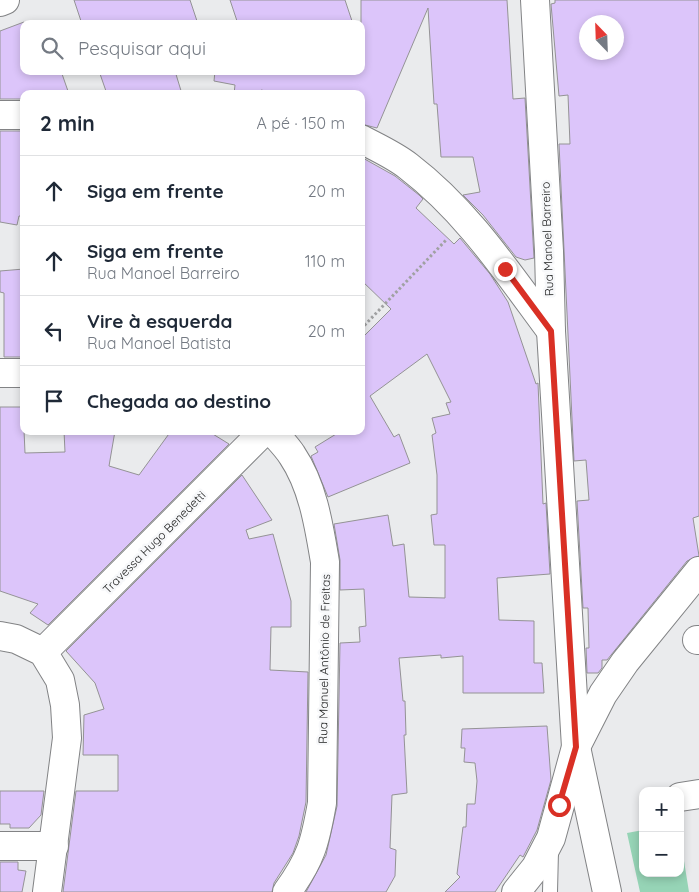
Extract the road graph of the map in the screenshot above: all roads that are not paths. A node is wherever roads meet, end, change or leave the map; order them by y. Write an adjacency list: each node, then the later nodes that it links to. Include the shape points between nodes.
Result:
1 (5, 0): 3 (street)
2 (535, 0): 7 (street, Rua Manoel Barreiro)
3 (0, 2)
4 (0, 115): 5 (street)
5 (20, 115)
6 (365, 141): 7 (street, via 406,165 466,218)
7 (551, 331): 15 (street, Rua Manoel Barreiro)
8 (0, 373): 9 (street)
9 (20, 373)
10 (260, 435): 14 (street, Travessa Hugo Benedetti)
11 (275, 435): 22 (street, Rua Manuel Antônio de Freitas, via 293,456 311,496 325,562 322,803 315,842 301,873)
12 (699, 571): 15 (street, via 625,662 603,694)
13 (0, 636): 14 (street, via 16,639)
14 (43, 652): 20 (street, via 60,680 67,738)
15 (576, 747): 18 (street); 25 (street)
16 (699, 794): 17 (street)
17 (684, 797)
18 (551, 838): 23 (street, via 536,867); 24 (lane)
19 (0, 846): 20 (street)
20 (54, 846): 21 (street)
21 (47, 892)
22 (287, 892)
23 (516, 892)
24 (550, 892)
25 (607, 892)

